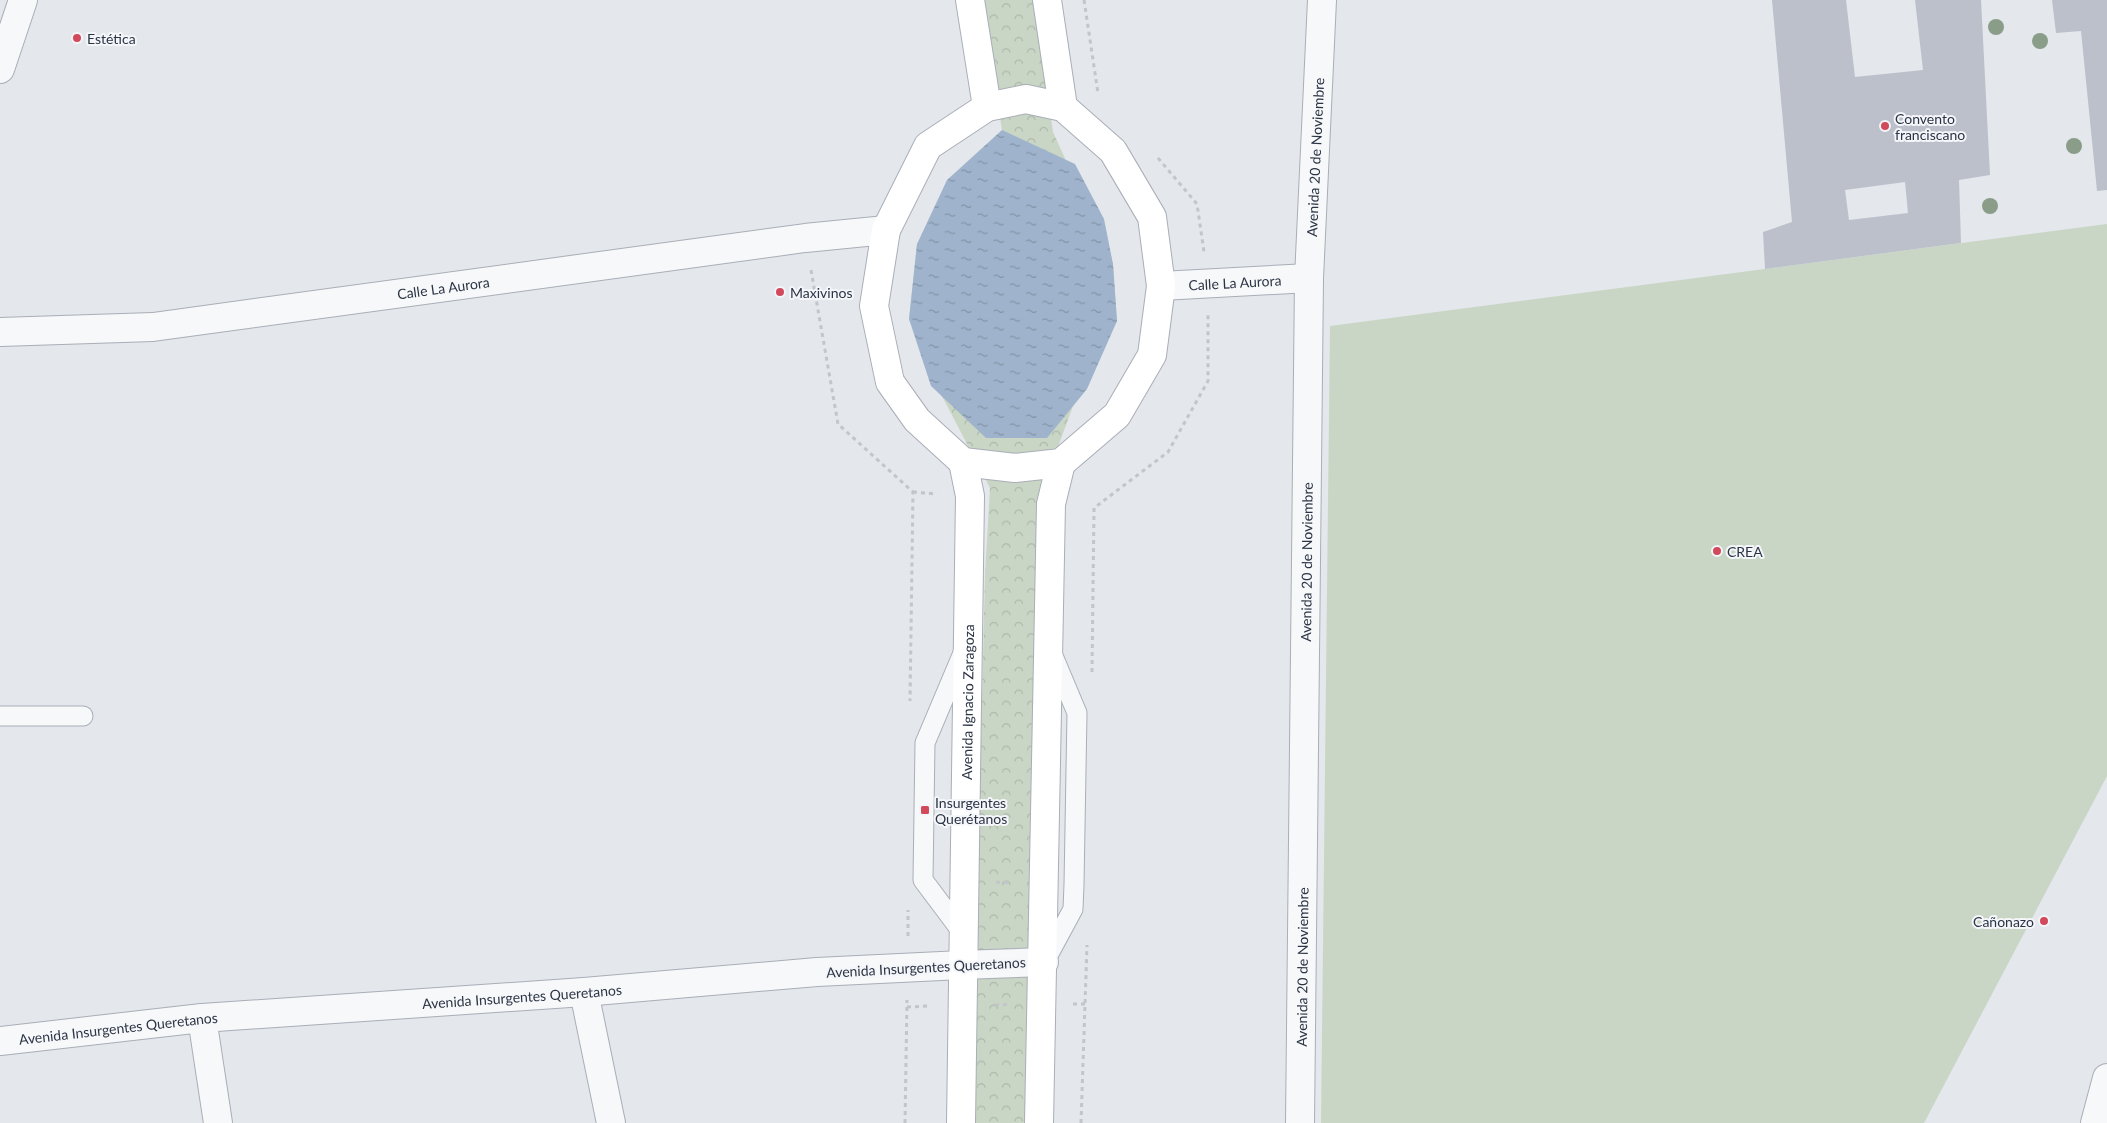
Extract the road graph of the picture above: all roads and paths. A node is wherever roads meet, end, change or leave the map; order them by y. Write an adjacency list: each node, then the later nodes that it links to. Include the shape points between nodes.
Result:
1 (23, 0): 6 (street)
2 (970, 0): 8 (main road)
3 (1047, 0): 9 (main road)
4 (1084, 0): 7 (path)
5 (1322, 0): 13 (street, Avenida 20 de Noviembre)
6 (0, 69)
7 (1098, 97)
8 (987, 107): 9 (main road, via 1026,98); 11 (main road, via 928,146)
9 (1063, 107): 15 (main road, via 1113,151 1152,217)
10 (1153, 152): 14 (path, via 1197,204)
11 (886, 230): 12 (street, Calle La Aurora); 17 (main road, via 874,306 890,382 917,420)
12 (805, 238): 16 (street, Calle La Aurora, via 153,327); 22 (path, via 838,424 913,492)
13 (1309, 278): 14 (street, Calle La Aurora); 40 (street, Avenida 20 de Noviembre)
14 (1209, 284): 15 (street, Calle La Aurora); 21 (path, via 1208,381 1168,452 1094,508)
15 (1161, 286): 18 (main road, via 1152,355 1117,415)
16 (0, 332)
17 (963, 462): 18 (main road, via 1015,468); 19 (main road, Avenida Ignacio Zaragoza, via 970,496)
18 (1061, 463): 20 (main road, via 1051,504)
19 (968, 643): 25 (main road, Avenida Ignacio Zaragoza); 27 (lane, via 925,743 923,880)
20 (1049, 644): 26 (main road); 29 (lane, via 1077,713 1077,722 1073,909)
21 (1092, 677)
22 (910, 710)
23 (0, 716): 24 (lane)
24 (83, 716)
25 (963, 882): 26 (path); 27 (main road, Avenida Ignacio Zaragoza)
26 (1044, 884): 29 (main road)
27 (962, 932): 30 (main road, Avenida Ignacio Zaragoza)
28 (1088, 935): 39 (path)
29 (1044, 962): 30 (street, Avenida Insurgentes Queretanos); 38 (main road)
30 (962, 965): 31 (street, Avenida Insurgentes Queretanos, via 817,972); 37 (main road, Avenida Ignacio Zaragoza)
31 (584, 992): 32 (street, Avenida Insurgentes Queretanos); 36 (street)
32 (202, 1018): 33 (street, Avenida Insurgentes Queretanos); 35 (street)
33 (0, 1041)
34 (2107, 1078): 41 (street)
35 (218, 1123)
36 (611, 1123)
37 (960, 1123)
38 (1039, 1123)
39 (1081, 1123)
40 (1300, 1123)
41 (2095, 1123)

